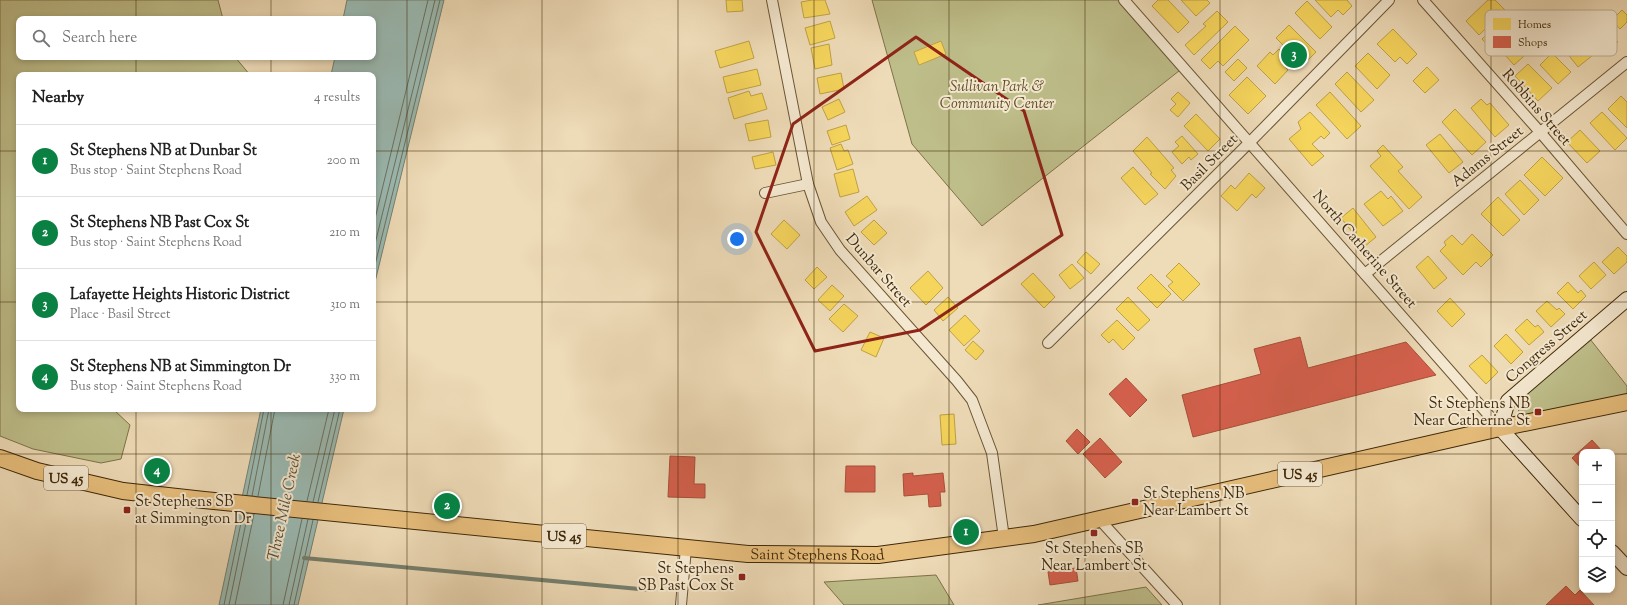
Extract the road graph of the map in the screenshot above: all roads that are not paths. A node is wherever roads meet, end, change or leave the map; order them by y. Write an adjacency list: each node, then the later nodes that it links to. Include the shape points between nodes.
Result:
1 (772, 0): 8 (street, Dunbar Street)
2 (1389, 0): 7 (street, Basil Street)
3 (1423, 0): 6 (street, Robbins Street)
4 (1130, 2): 7 (street, North Catherine Street)
5 (1627, 62): 6 (street, Adams Street)
6 (1540, 132): 10 (street, Robbins Street); 11 (street, Adams Street)
7 (1250, 142): 11 (street, North Catherine Street); 13 (street, Basil Street)
8 (808, 184): 9 (street); 19 (street, Dunbar Street, via 821,222 833,241 972,400 992,452)
9 (765, 192)
10 (1627, 234)
11 (1365, 274): 15 (street, North Catherine Street)
12 (1627, 299): 15 (street, Congress Street, via 1508,401)
13 (1048, 343)
14 (1627, 402): 15 (main road, Saint Stephens Road / US 45)
15 (1500, 428): 17 (street, North Catherine Street); 18 (main road, Saint Stephens Road / US 45)
16 (0, 458): 20 (main road, Saint Stephens Road / US 45, via 37,471 123,491)
17 (1579, 516)
18 (1100, 520): 19 (main road, Saint Stephens Road / US 45); 24 (street)
19 (1004, 538): 20 (main road, Saint Stephens Road / US 45, via 878,555 748,554)
20 (686, 548): 23 (street)
21 (1615, 555): 22 (street)
22 (1627, 568)
23 (681, 605)
24 (1177, 605)

